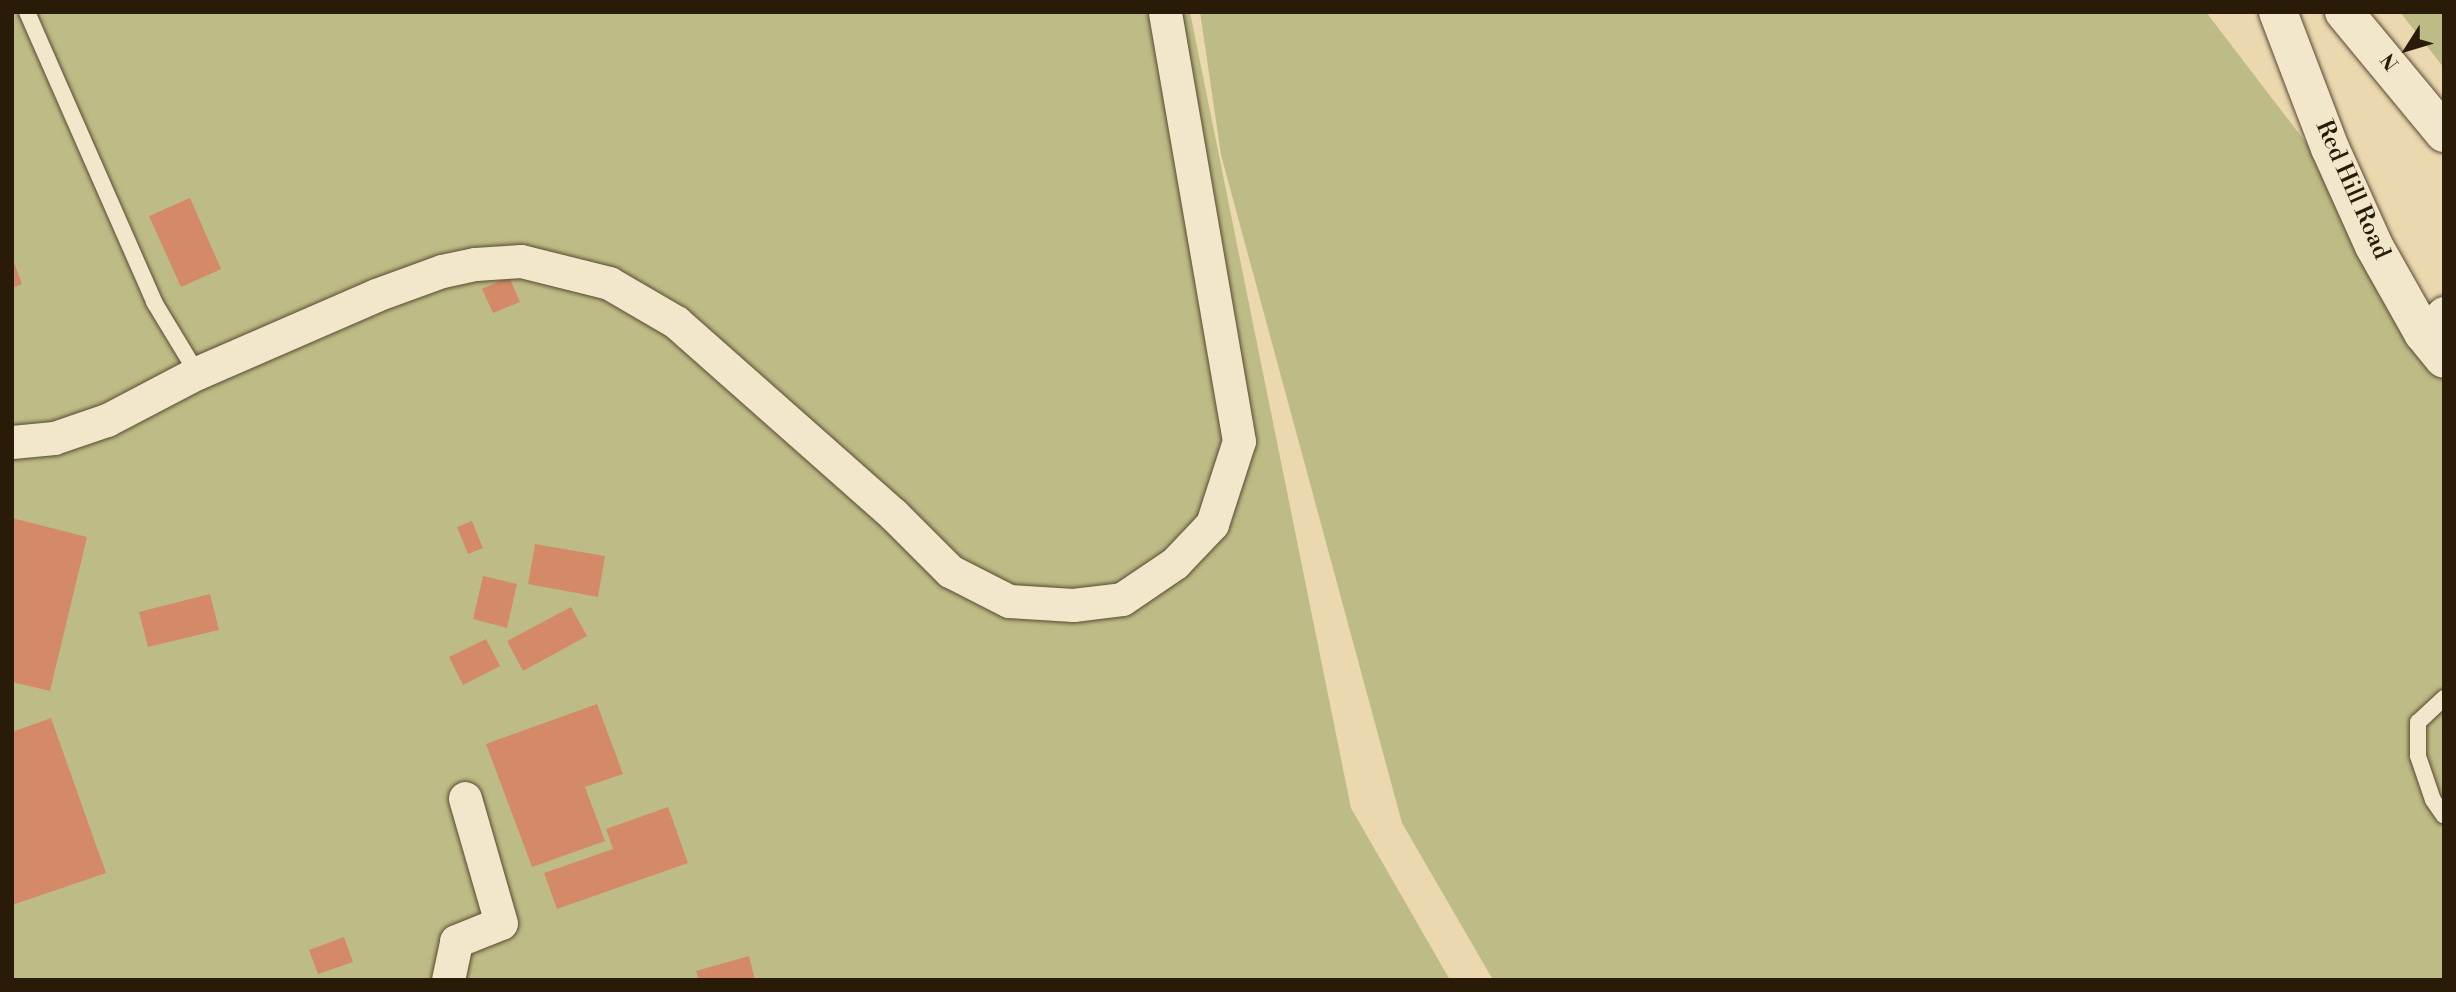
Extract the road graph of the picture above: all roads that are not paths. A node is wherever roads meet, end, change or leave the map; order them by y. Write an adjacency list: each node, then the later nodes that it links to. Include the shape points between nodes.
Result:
1 (27, 12): 7 (lane, via 154,302)
2 (1165, 12): 7 (street, via 1239,440 1212,524 1175,563 1122,599 1073,605 1009,601 950,571 894,514 676,323 609,283 574,273 521,261 442,271)
3 (2278, 12): 6 (main road, Red Hill Road, via 2369,234)
4 (2344, 12): 5 (main road)
5 (2444, 133)
6 (2437, 335)
7 (197, 373): 8 (street, via 107,420 54,438)
8 (12, 442)
9 (2444, 698): 11 (lane, via 2418,722 2418,756 2433,800)
10 (465, 797): 12 (street, via 501,923 456,941)
11 (2444, 816)
12 (448, 980)

